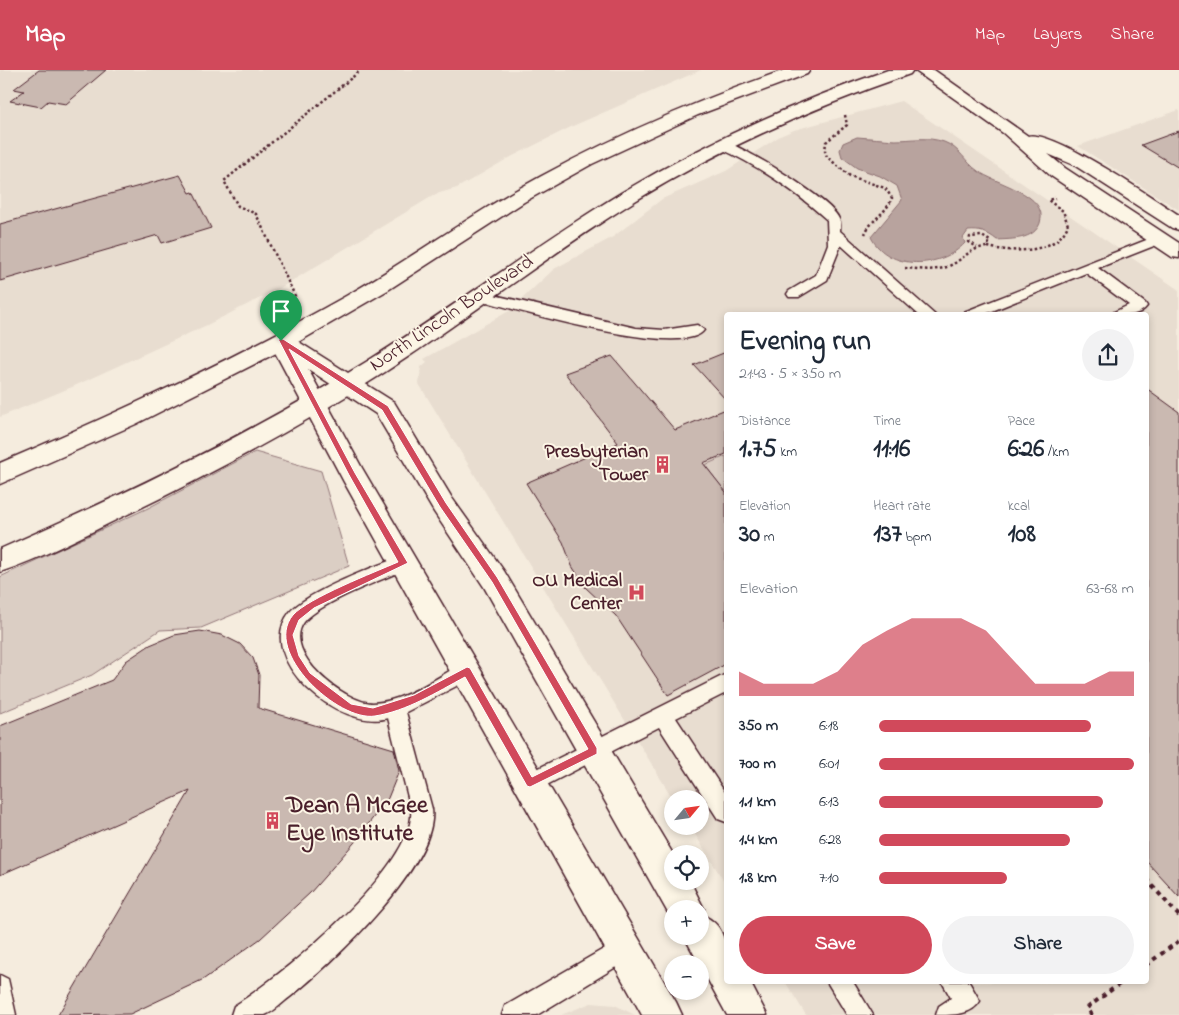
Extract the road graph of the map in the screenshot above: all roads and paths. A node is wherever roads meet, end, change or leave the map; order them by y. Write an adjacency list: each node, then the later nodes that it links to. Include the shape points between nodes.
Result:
1 (801, 70): 25 (main road, via 707,104 599,153 517,198 368,293)
2 (904, 70): 7 (main road, North Lincoln Boulevard, via 828,98)
3 (922, 70): 6 (main road)
4 (360, 71): 20 (path, via 224,181 238,206 256,214 295,296)
5 (845, 115): 12 (path, via 847,125 824,144 827,157 850,176 885,188 892,198 887,210 866,229)
6 (1009, 129): 9 (main road, via 1081,161); 11 (main road, via 1058,172)
7 (723, 145): 10 (lane, via 747,156 802,191 833,219); 19 (main road, North Lincoln Boulevard, via 593,218)
8 (1055, 198): 13 (path, via 1048,200 1061,209 1067,221 1065,231 1054,242 1015,252)
9 (1179, 224)
10 (834, 232): 18 (lane, via 835,244 822,277); 21 (lane)
11 (1159, 239): 15 (main road); 17 (lane)
12 (867, 240)
13 (987, 246): 14 (path); 14 (path, via 990,241 985,237 970,236 969,242)
14 (977, 247): 16 (path, via 949,266 936,270)
15 (1179, 252)
16 (899, 266)
17 (1088, 268): 22 (lane); 23 (lane, via 1140,306)
18 (794, 294)
19 (481, 296): 24 (lane, via 579,321 660,335); 26 (main road, North Lincoln Boulevard)
20 (288, 310)
21 (925, 312)
22 (976, 312)
23 (1126, 312)
24 (697, 330)
25 (281, 341): 26 (main road); 27 (main road); 28 (main road, via 161,402)
26 (349, 384): 27 (main road, North Lincoln Boulevard); 35 (main road, via 385,408 443,505 494,579)
27 (315, 404): 29 (main road, North Lincoln Boulevard, via 99,517); 30 (main road)
28 (0, 474)
29 (0, 561)
30 (403, 563): 31 (main road); 33 (lane, via 311,606 296,618 289,635 295,658 307,675 349,707 373,712)
31 (467, 671): 33 (lane); 36 (main road)
32 (724, 684): 34 (lane)
33 (394, 707): 52 (lane, via 406,738 421,808 418,836 400,866 351,926 295,978)
34 (663, 716): 35 (lane); 37 (lane)
35 (594, 751): 36 (lane); 39 (main road)
36 (530, 783): 43 (main road)
37 (724, 809)
38 (1149, 882): 40 (path)
39 (681, 900)
40 (1179, 916)
41 (1179, 941): 44 (path)
42 (707, 945): 45 (main road)
43 (626, 948): 53 (lane); 54 (main road)
44 (1149, 963)
45 (724, 974)
46 (730, 984): 55 (main road)
47 (840, 984): 56 (lane)
48 (955, 984): 57 (lane, via 968,1001)
49 (1119, 984): 58 (path, via 1087,1008)
50 (0, 987): 51 (lane)
51 (4, 1015)
52 (243, 1015)
53 (514, 1015)
54 (663, 1015)
55 (748, 1015)
56 (860, 1015)
57 (948, 1015)
58 (1092, 1015)

